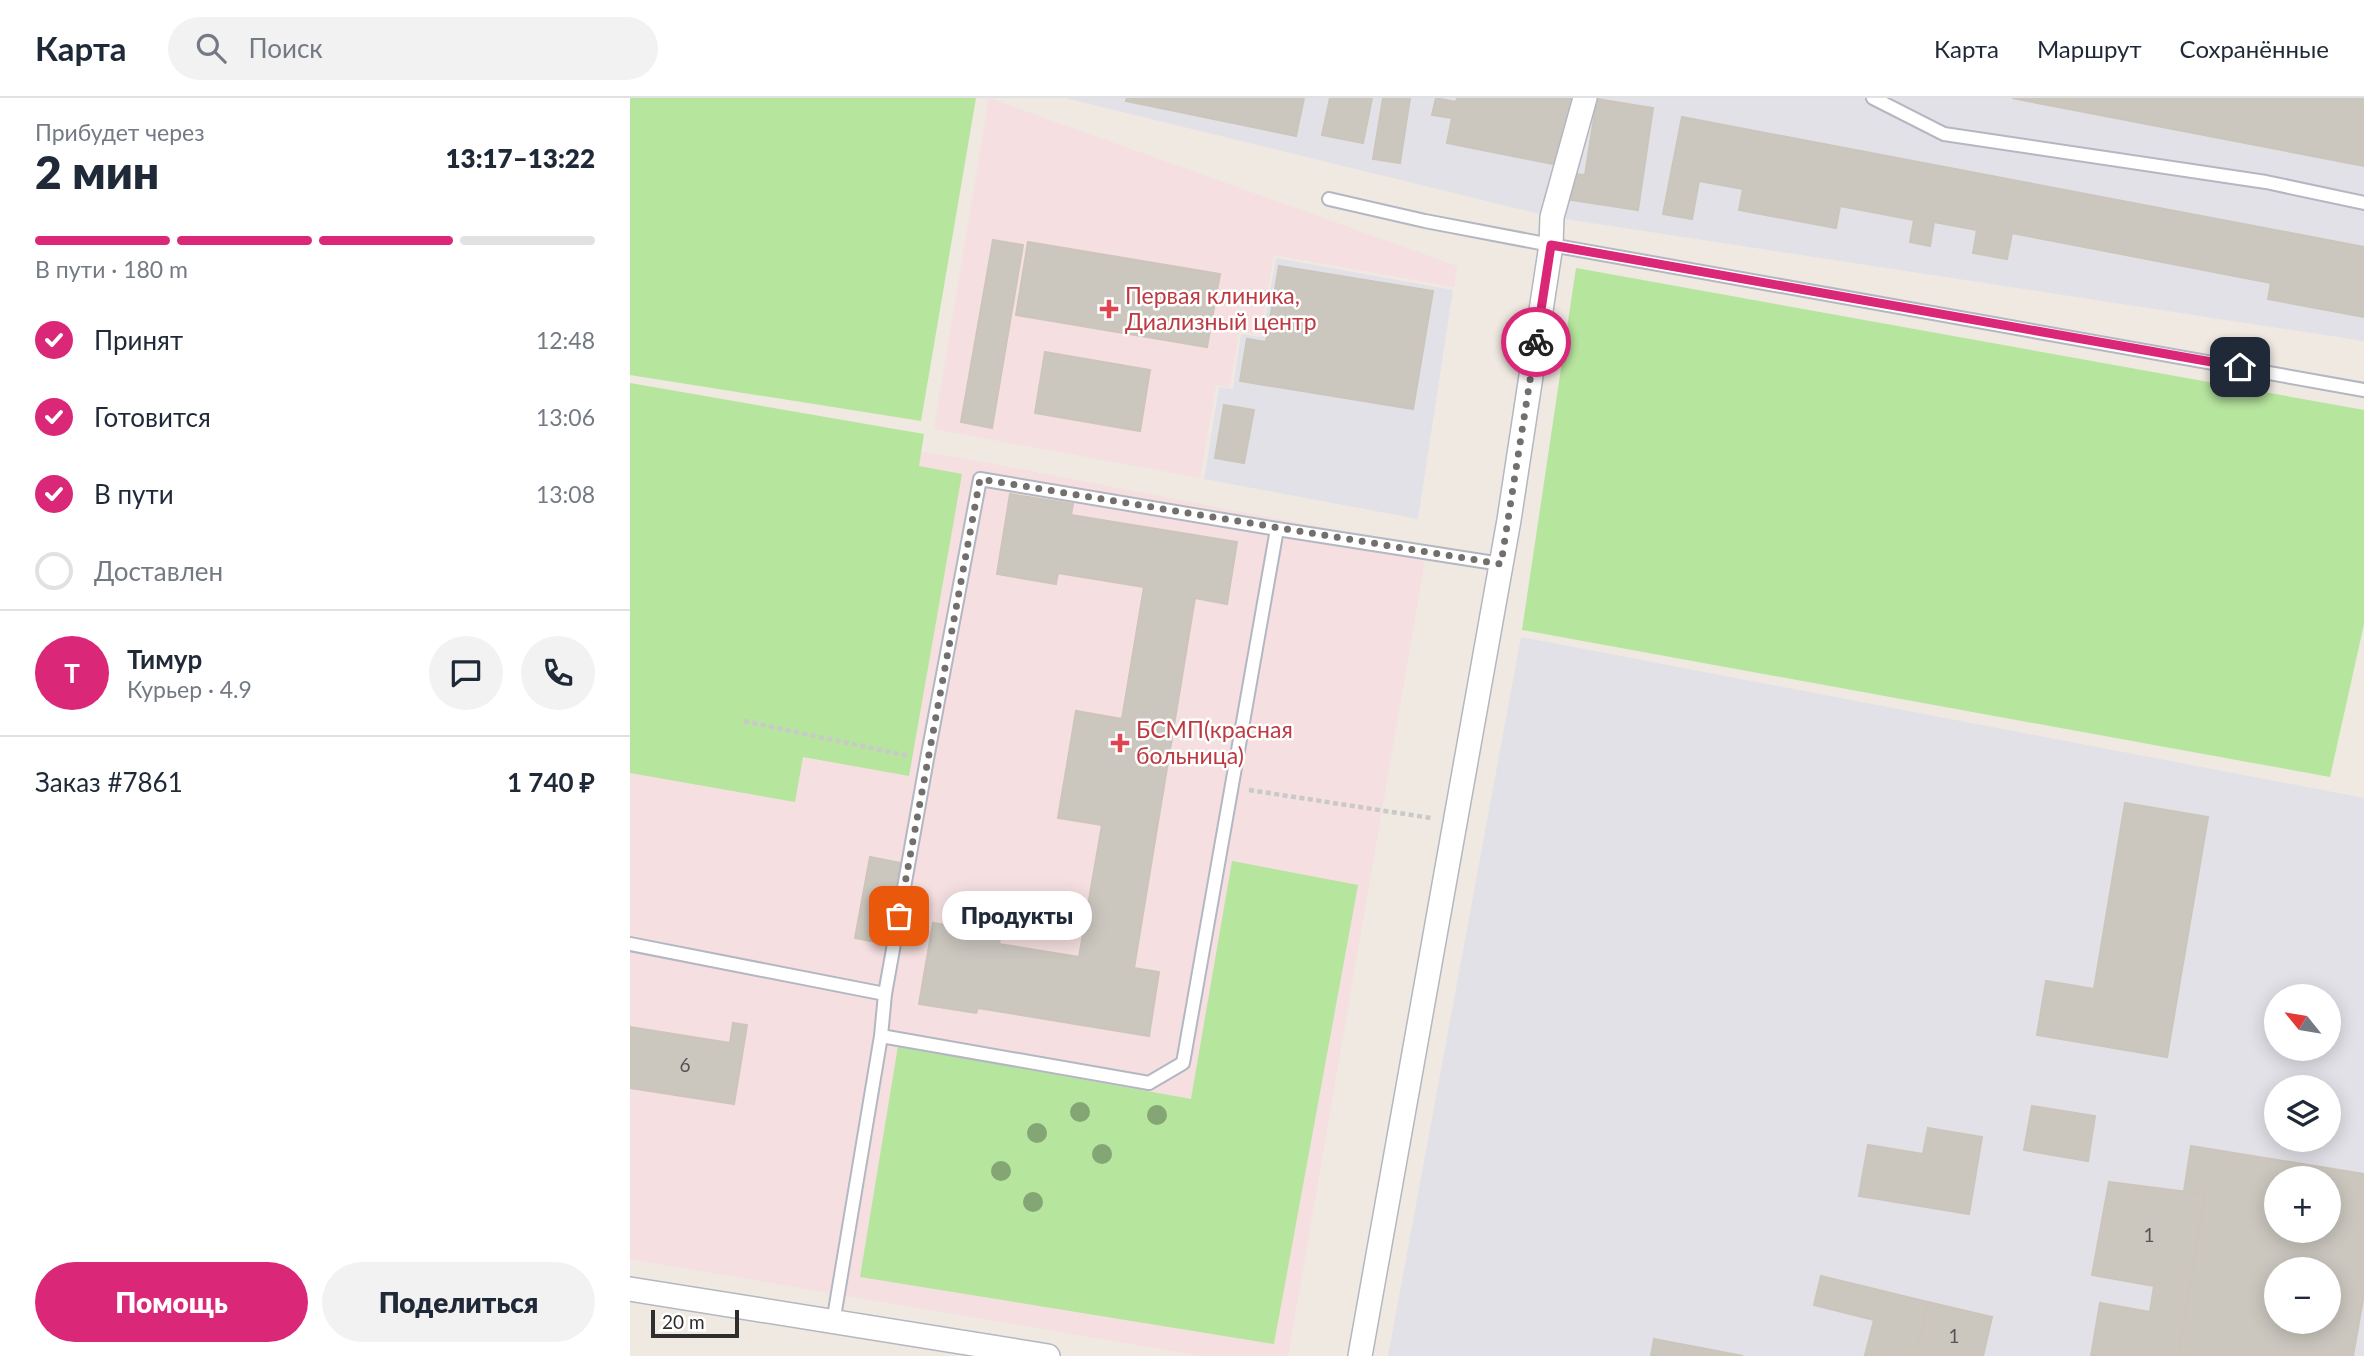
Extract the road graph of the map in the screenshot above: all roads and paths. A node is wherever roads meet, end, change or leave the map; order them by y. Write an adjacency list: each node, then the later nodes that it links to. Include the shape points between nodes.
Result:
1 (1585, 98): 5 (street, via 1552,217)
2 (1873, 98): 4 (lane, via 1944,134 2266,181)
3 (1329, 199): 5 (lane)
4 (2364, 203)
5 (1551, 245): 6 (lane); 8 (street)
6 (2364, 390)
7 (1277, 529): 8 (lane); 10 (lane, via 980,479); 11 (lane)
8 (1501, 564): 12 (street)
9 (744, 721): 10 (path)
10 (926, 759): 14 (lane)
11 (1233, 787): 12 (path); 15 (lane, via 1183,1063 1149,1083)
12 (1456, 821): 19 (street)
13 (630, 944): 14 (lane)
14 (885, 994): 15 (lane)
15 (881, 1036): 17 (lane)
16 (630, 1289): 17 (street)
17 (833, 1323): 18 (street)
18 (1048, 1356)
19 (1360, 1356)

